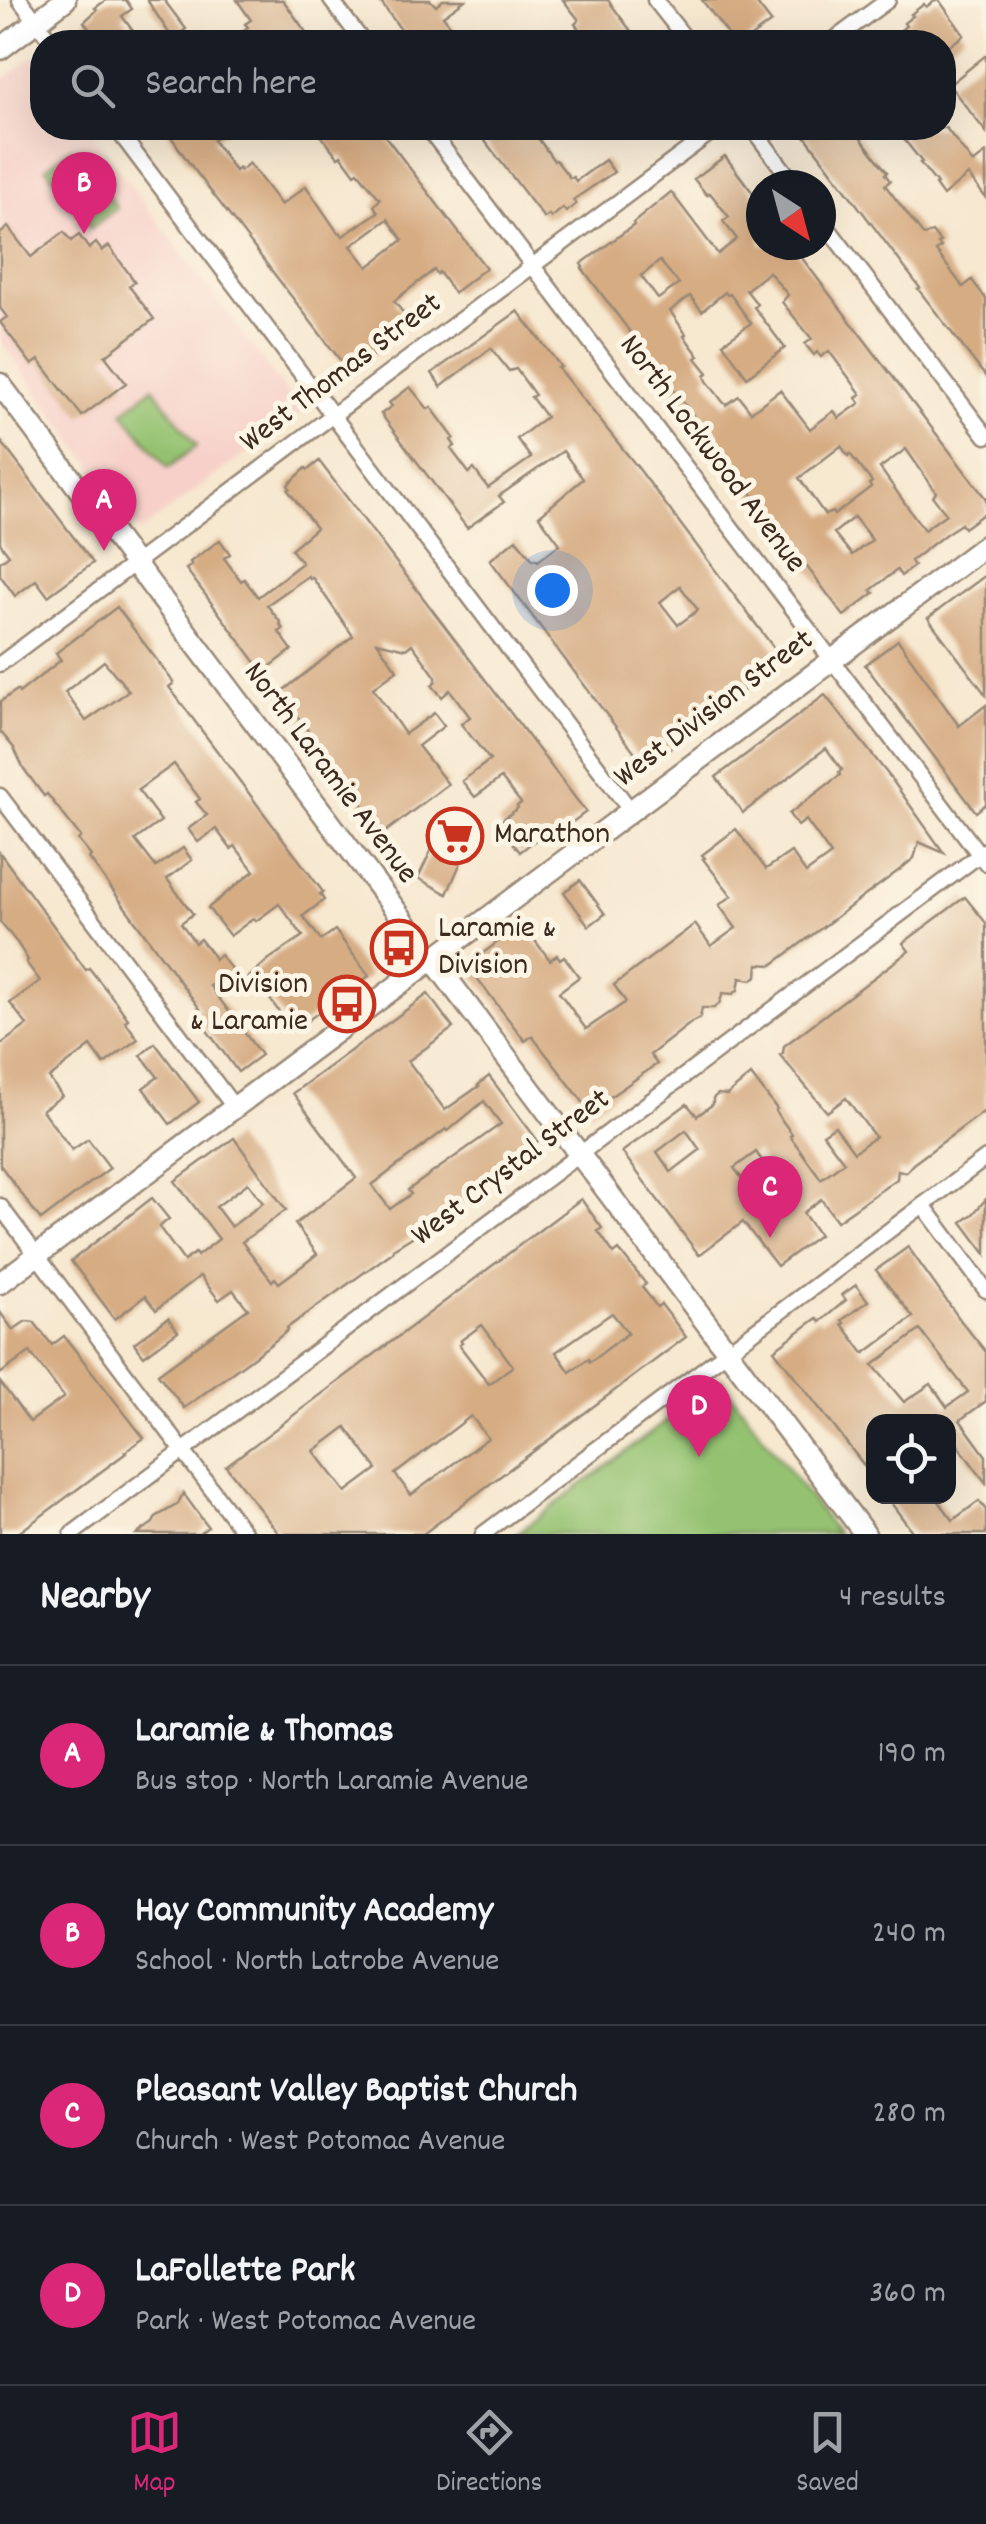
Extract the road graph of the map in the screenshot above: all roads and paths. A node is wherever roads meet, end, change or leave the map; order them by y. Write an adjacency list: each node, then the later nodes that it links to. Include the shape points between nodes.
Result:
1 (20, 0): 6 (street)
2 (65, 0): 6 (street)
3 (331, 0): 8 (street)
4 (655, 0): 9 (street)
5 (888, 0): 10 (street)
6 (36, 22): 7 (street); 11 (street)
7 (42, 30)
8 (354, 30)
9 (679, 30)
10 (847, 30)
11 (0, 49)
12 (125, 140): 20 (street)
13 (437, 140): 18 (street, North Lockwood Avenue)
14 (701, 140): 18 (street, West Thomas Street)
15 (761, 140): 16 (street)
16 (784, 170)
17 (836, 239): 21 (street)
18 (532, 266): 20 (street, West Thomas Street); 24 (street, North Lockwood Avenue)
19 (0, 384): 23 (street, North Laramie Avenue)
20 (332, 415): 23 (street, West Thomas Street); 27 (street)
21 (986, 436)
22 (986, 545): 24 (street, West Division Street)
23 (134, 564): 25 (street, West Thomas Street); 29 (street, North Laramie Avenue)
24 (832, 660): 27 (street, West Division Street); 28 (street, North Lockwood Avenue)
25 (0, 664)
26 (0, 796): 30 (street)
27 (630, 811): 29 (street, West Division Street)
28 (984, 856): 31 (street, West Crystal Street)
29 (430, 960): 30 (street, West Division Street); 31 (street, North Laramie Avenue)
30 (234, 1107): 35 (street, West Division Street)
31 (578, 1154): 38 (street, North Laramie Avenue); 39 (street, West Crystal Street)
32 (986, 1158): 33 (street)
33 (924, 1205): 37 (street); 38 (street)
34 (0, 1206): 35 (street)
35 (37, 1255): 36 (street, West Division Street); 39 (street)
36 (0, 1283)
37 (986, 1290)
38 (728, 1353): 42 (street); 43 (street, North Laramie Avenue)
39 (183, 1451): 40 (street, West Crystal Street); 41 (street)
40 (72, 1534)
41 (245, 1534)
42 (483, 1534)
43 (865, 1534)

